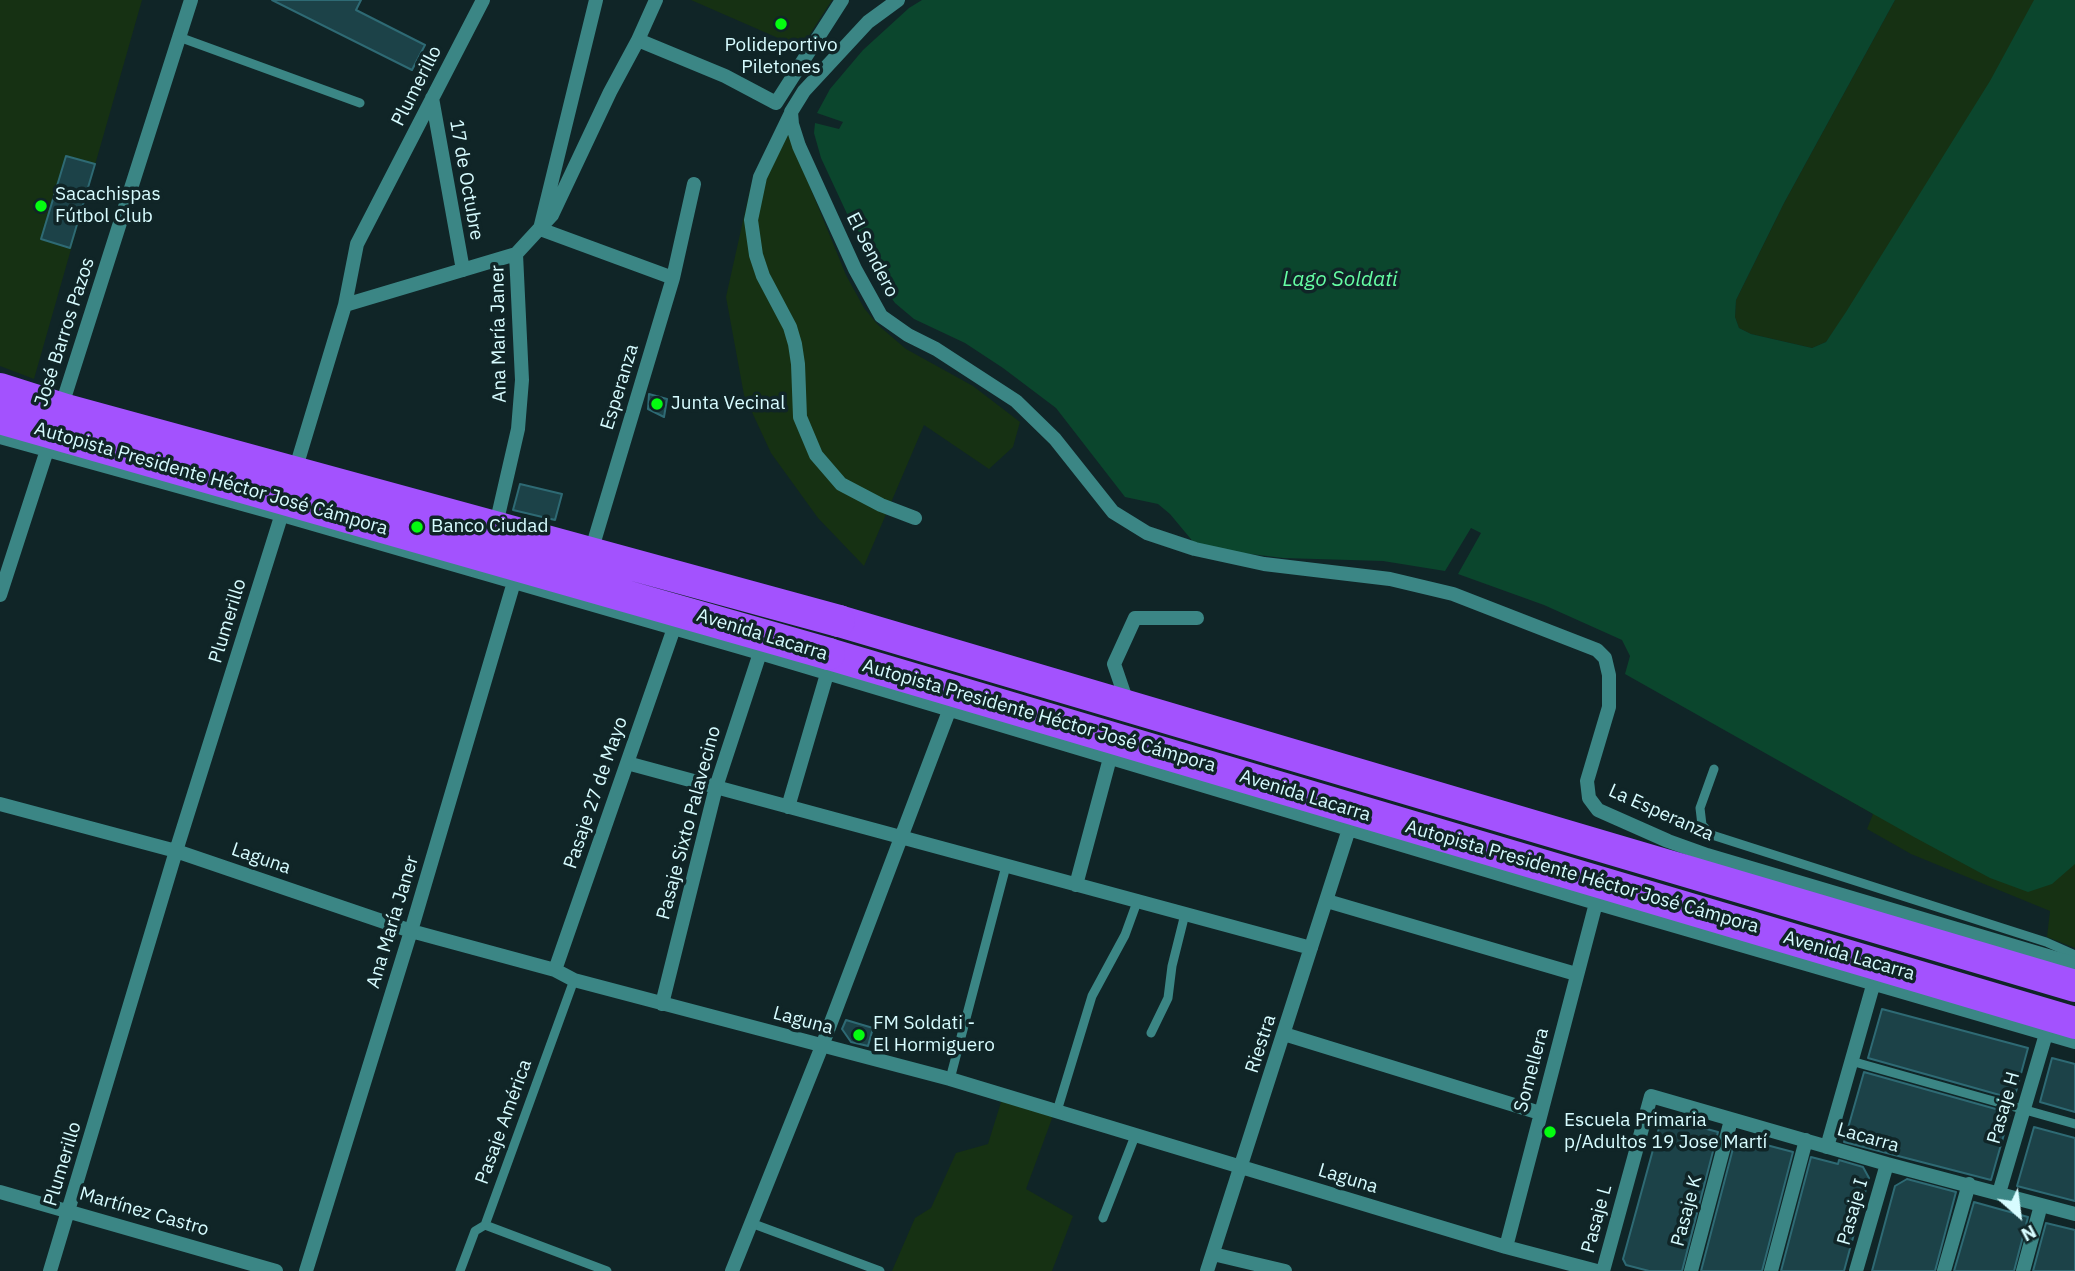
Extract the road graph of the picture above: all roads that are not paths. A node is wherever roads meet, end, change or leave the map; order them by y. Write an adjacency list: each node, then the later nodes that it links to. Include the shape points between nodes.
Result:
1 (191, 0): 7 (street, José Barros Pazos)
2 (483, 0): 9 (street, Plumerillo)
3 (596, 0): 13 (street)
4 (656, 0): 8 (street, Ana María Janer)
5 (842, 0): 8 (street, via 776,103)
6 (898, 0): 11 (street, via 868,22)
7 (179, 37): 10 (lane); 21 (street, José Barros Pazos)
8 (638, 40): 13 (street, Ana María Janer, via 552,215)
9 (432, 98): 15 (street, 17 de Octubre); 17 (street, Plumerillo, via 358,244)
10 (360, 103)
11 (791, 111): 23 (street, via 760,177 751,220 763,276 795,344 800,417 816,454 841,484); 24 (street, El Sendero, via 799,146 881,316 1016,401 1055,439 1113,512)
12 (694, 184): 16 (street, Esperanza)
13 (540, 229): 14 (street, Ana María Janer); 16 (street)
14 (516, 254): 15 (street); 25 (street, Ana María Janer, via 522,380 518,429)
15 (463, 270): 17 (street)
16 (673, 278): 28 (street, Esperanza)
17 (345, 305): 22 (street, Plumerillo)
18 (0, 389): 33 (highway, Autopista Presidente Héctor José Cámpora, bridge, via 839,621)
19 (0, 418): 32 (highway, Autopista Presidente Héctor José Cámpora, bridge)
20 (0, 436): 21 (street, Avenida Lacarra)
21 (47, 450): 22 (street, Avenida Lacarra); 27 (street, José Barros Pazos)
22 (282, 515): 25 (street, Avenida Lacarra); 43 (street, Plumerillo)
23 (915, 518)
24 (1147, 533): 53 (street, La Esperanza, via 1195,550 1264,564 1390,579 1453,594 1597,650 1605,658 1609,675 1609,708 1587,782 1589,798 1598,810 1707,855)
25 (484, 575): 26 (street, Avenida Lacarra)
26 (514, 582): 28 (street, Avenida Lacarra); 50 (street, Ana María Janer)
27 (0, 595)
28 (578, 600): 30 (street, Avenida Lacarra)
29 (1197, 618): 33 (street, via 1135,618 1114,664)
30 (674, 628): 31 (street, Avenida Lacarra); 36 (street, Pasaje 27 de Mayo)
31 (760, 653): 32 (street, Avenida Lacarra); 38 (street, Pasaje Sixto Palavecino)
32 (828, 664): 34 (street, Avenida Lacarra); 40 (street); 60 (highway, Autopista Presidente Héctor José Cámpora)
33 (1129, 707): 58 (highway, Autopista Presidente Héctor José Cámpora)
34 (949, 711): 35 (street, Avenida Lacarra); 42 (street)
35 (1110, 758): 41 (street, Avenida Lacarra); 45 (street)
36 (627, 763): 38 (street); 54 (street, Pasaje 27 de Mayo)
37 (1714, 769): 52 (lane, via 1700,808 1702,825 1712,835)
38 (716, 787): 40 (street); 59 (street, Pasaje Sixto Palavecino)
39 (0, 804): 43 (street, Laguna)
40 (788, 807): 42 (street)
41 (1349, 829): 46 (street, Riestra); 48 (street, Avenida Lacarra)
42 (902, 838): 44 (street); 65 (street)
43 (176, 851): 50 (street, Laguna); 83 (street, Plumerillo)
44 (1006, 866): 45 (street); 67 (lane)
45 (1076, 885): 47 (street)
46 (1327, 901): 51 (street, Riestra); 55 (street)
47 (1137, 902): 49 (street); 70 (lane, via 1092,996)
48 (1596, 903): 55 (street, Somellera); 57 (street, Avenida Lacarra)
49 (1185, 914): 51 (street); 61 (lane, via 1168,998)
50 (411, 931): 54 (street, Laguna); 93 (street, Ana María Janer)
51 (1311, 948): 62 (street, Riestra)
52 (2075, 955)
53 (2075, 964)
54 (555, 970): 56 (street, Laguna)
55 (1576, 974): 71 (street, Somellera)
56 (574, 980): 59 (street, Laguna); 87 (lane, Pasaje América)
57 (1874, 982): 63 (street, Avenida Lacarra); 66 (street)
58 (2075, 986)
59 (662, 1004): 65 (street, Laguna)
60 (2075, 1023)
61 (1151, 1033)
62 (1284, 1034): 71 (street); 78 (street, Riestra)
63 (2046, 1034): 64 (street, Avenida Lacarra); 69 (street, Pasaje H)
64 (2075, 1042)
65 (822, 1046): 67 (street, Laguna); 86 (street)
66 (1851, 1061): 69 (lane); 76 (street)
67 (950, 1079): 70 (street, Laguna)
68 (1651, 1096): 72 (street, Lacarra); 102 (street, Pasaje L)
69 (2023, 1110): 73 (lane); 81 (street, Pasaje H)
70 (1057, 1111): 74 (street, Laguna)
71 (1540, 1113): 88 (street, Somellera)
72 (1731, 1120): 75 (street, Lacarra); 103 (street, Pasaje K)
73 (2075, 1124)
74 (1135, 1136): 78 (street, Laguna); 85 (lane)
75 (1806, 1140): 76 (street, Lacarra); 104 (street)
76 (1827, 1147): 77 (street, Lacarra)
77 (1887, 1164): 79 (street, Lacarra); 105 (street, Pasaje I)
78 (1242, 1167): 88 (street, Laguna); 89 (street, Riestra)
79 (1969, 1184): 81 (street, Lacarra); 106 (street)
80 (0, 1192): 83 (street, Martínez Castro)
81 (2000, 1193): 82 (street, Lacarra)
82 (2041, 1205): 84 (street, Lacarra); 107 (street)
83 (69, 1211): 91 (street, Plumerillo); 92 (street, Martínez Castro)
84 (2075, 1214)
85 (1103, 1218)
86 (751, 1223): 96 (street); 97 (lane)
87 (485, 1225): 94 (lane, Pasaje América, via 475,1231); 95 (lane)
88 (1506, 1247): 90 (street, Laguna)
89 (1213, 1254): 98 (street, Riestra); 99 (street)
90 (1540, 1256): 100 (street); 101 (street, Laguna)
91 (50, 1271)
92 (276, 1271)
93 (306, 1271)
94 (460, 1271)
95 (607, 1271)
96 (732, 1271)
97 (880, 1271)
98 (1207, 1271)
99 (1285, 1271)
100 (1536, 1271)
101 (1597, 1271)
102 (1603, 1271)
103 (1690, 1271)
104 (1770, 1271)
105 (1856, 1271)
106 (1944, 1271)
107 (2023, 1271)

